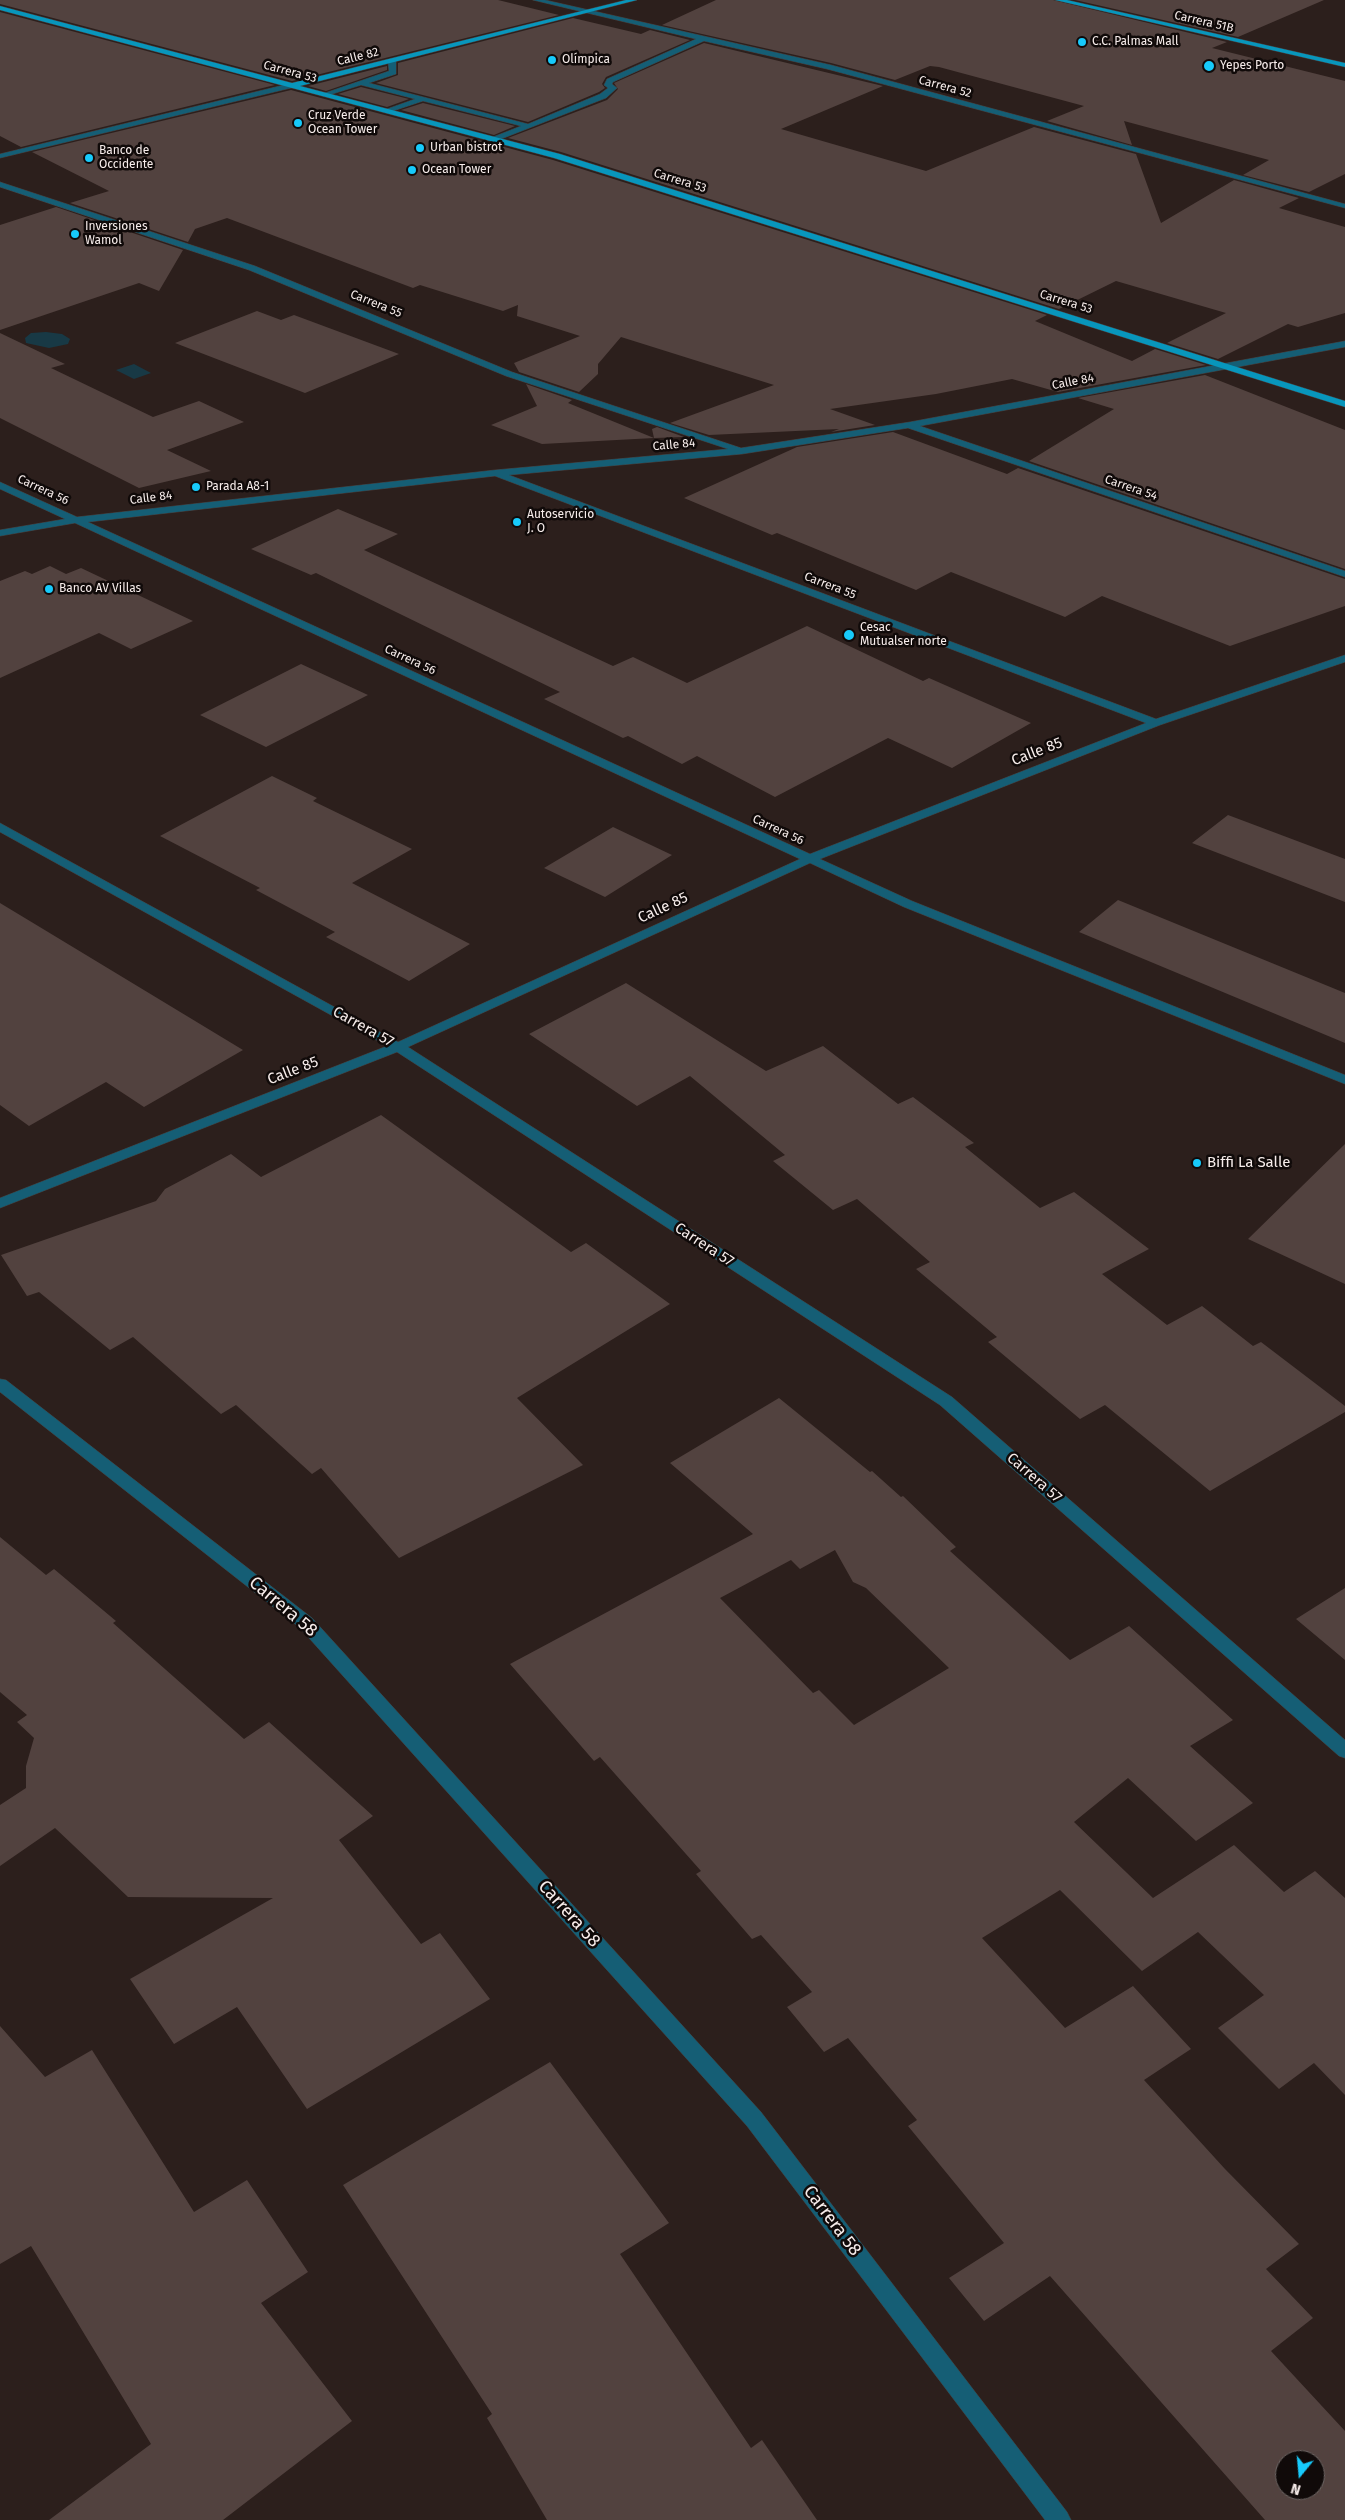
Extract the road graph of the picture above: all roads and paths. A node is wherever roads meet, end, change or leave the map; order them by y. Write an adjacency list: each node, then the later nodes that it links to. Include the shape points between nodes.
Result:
1 (536, 0): 5 (street, Carrera 52)
2 (634, 0): 5 (main road, Calle 82)
3 (1058, 0): 8 (main road, Carrera 51B)
4 (0, 8): 10 (main road, Carrera 53)
5 (587, 12): 6 (street, Carrera 52); 7 (main road, Calle 82)
6 (704, 38): 14 (street, via 610,81 608,85 613,88 603,96); 18 (street, Carrera 52, via 828,67)
7 (392, 61): 9 (street, via 393,72); 10 (main road, Calle 82)
8 (1345, 65)
9 (361, 83): 11 (street); 12 (street)
10 (292, 85): 11 (main road, Carrera 53); 16 (street, Calle 82)
11 (326, 94): 13 (main road, Carrera 53)
12 (422, 99): 13 (street); 14 (street)
13 (390, 111): 15 (main road, Carrera 53)
14 (528, 126): 15 (street)
15 (496, 139): 20 (main road, Carrera 53)
16 (0, 156)
17 (0, 184): 23 (street, Carrera 55, via 252,268 509,374)
18 (1345, 206)
19 (1345, 344): 20 (street, Calle 84)
20 (1226, 366): 21 (main road, Carrera 53); 22 (street, Calle 84)
21 (1345, 404)
22 (910, 425): 23 (street, Calle 84); 28 (street, Carrera 54)
23 (742, 451): 24 (street, Calle 84)
24 (494, 473): 26 (street, Calle 84); 30 (street, Carrera 55)
25 (0, 485): 26 (street, Carrera 56)
26 (76, 520): 27 (street, Calle 84); 32 (street, Carrera 56)
27 (0, 533)
28 (1345, 574)
29 (1345, 658): 30 (street, Calle 85)
30 (1156, 723): 32 (street, Calle 85)
31 (0, 827): 33 (street, Carrera 57)
32 (809, 859): 33 (street, Calle 85); 34 (street, Carrera 56, via 908,904)
33 (398, 1047): 35 (street, Calle 85); 37 (street, Carrera 57, via 946,1401)
34 (1345, 1080)
35 (0, 1203)
36 (0, 1384): 38 (street, Carrera 58, via 306,1623 754,2119)
37 (1345, 1751)
38 (1059, 2520)

